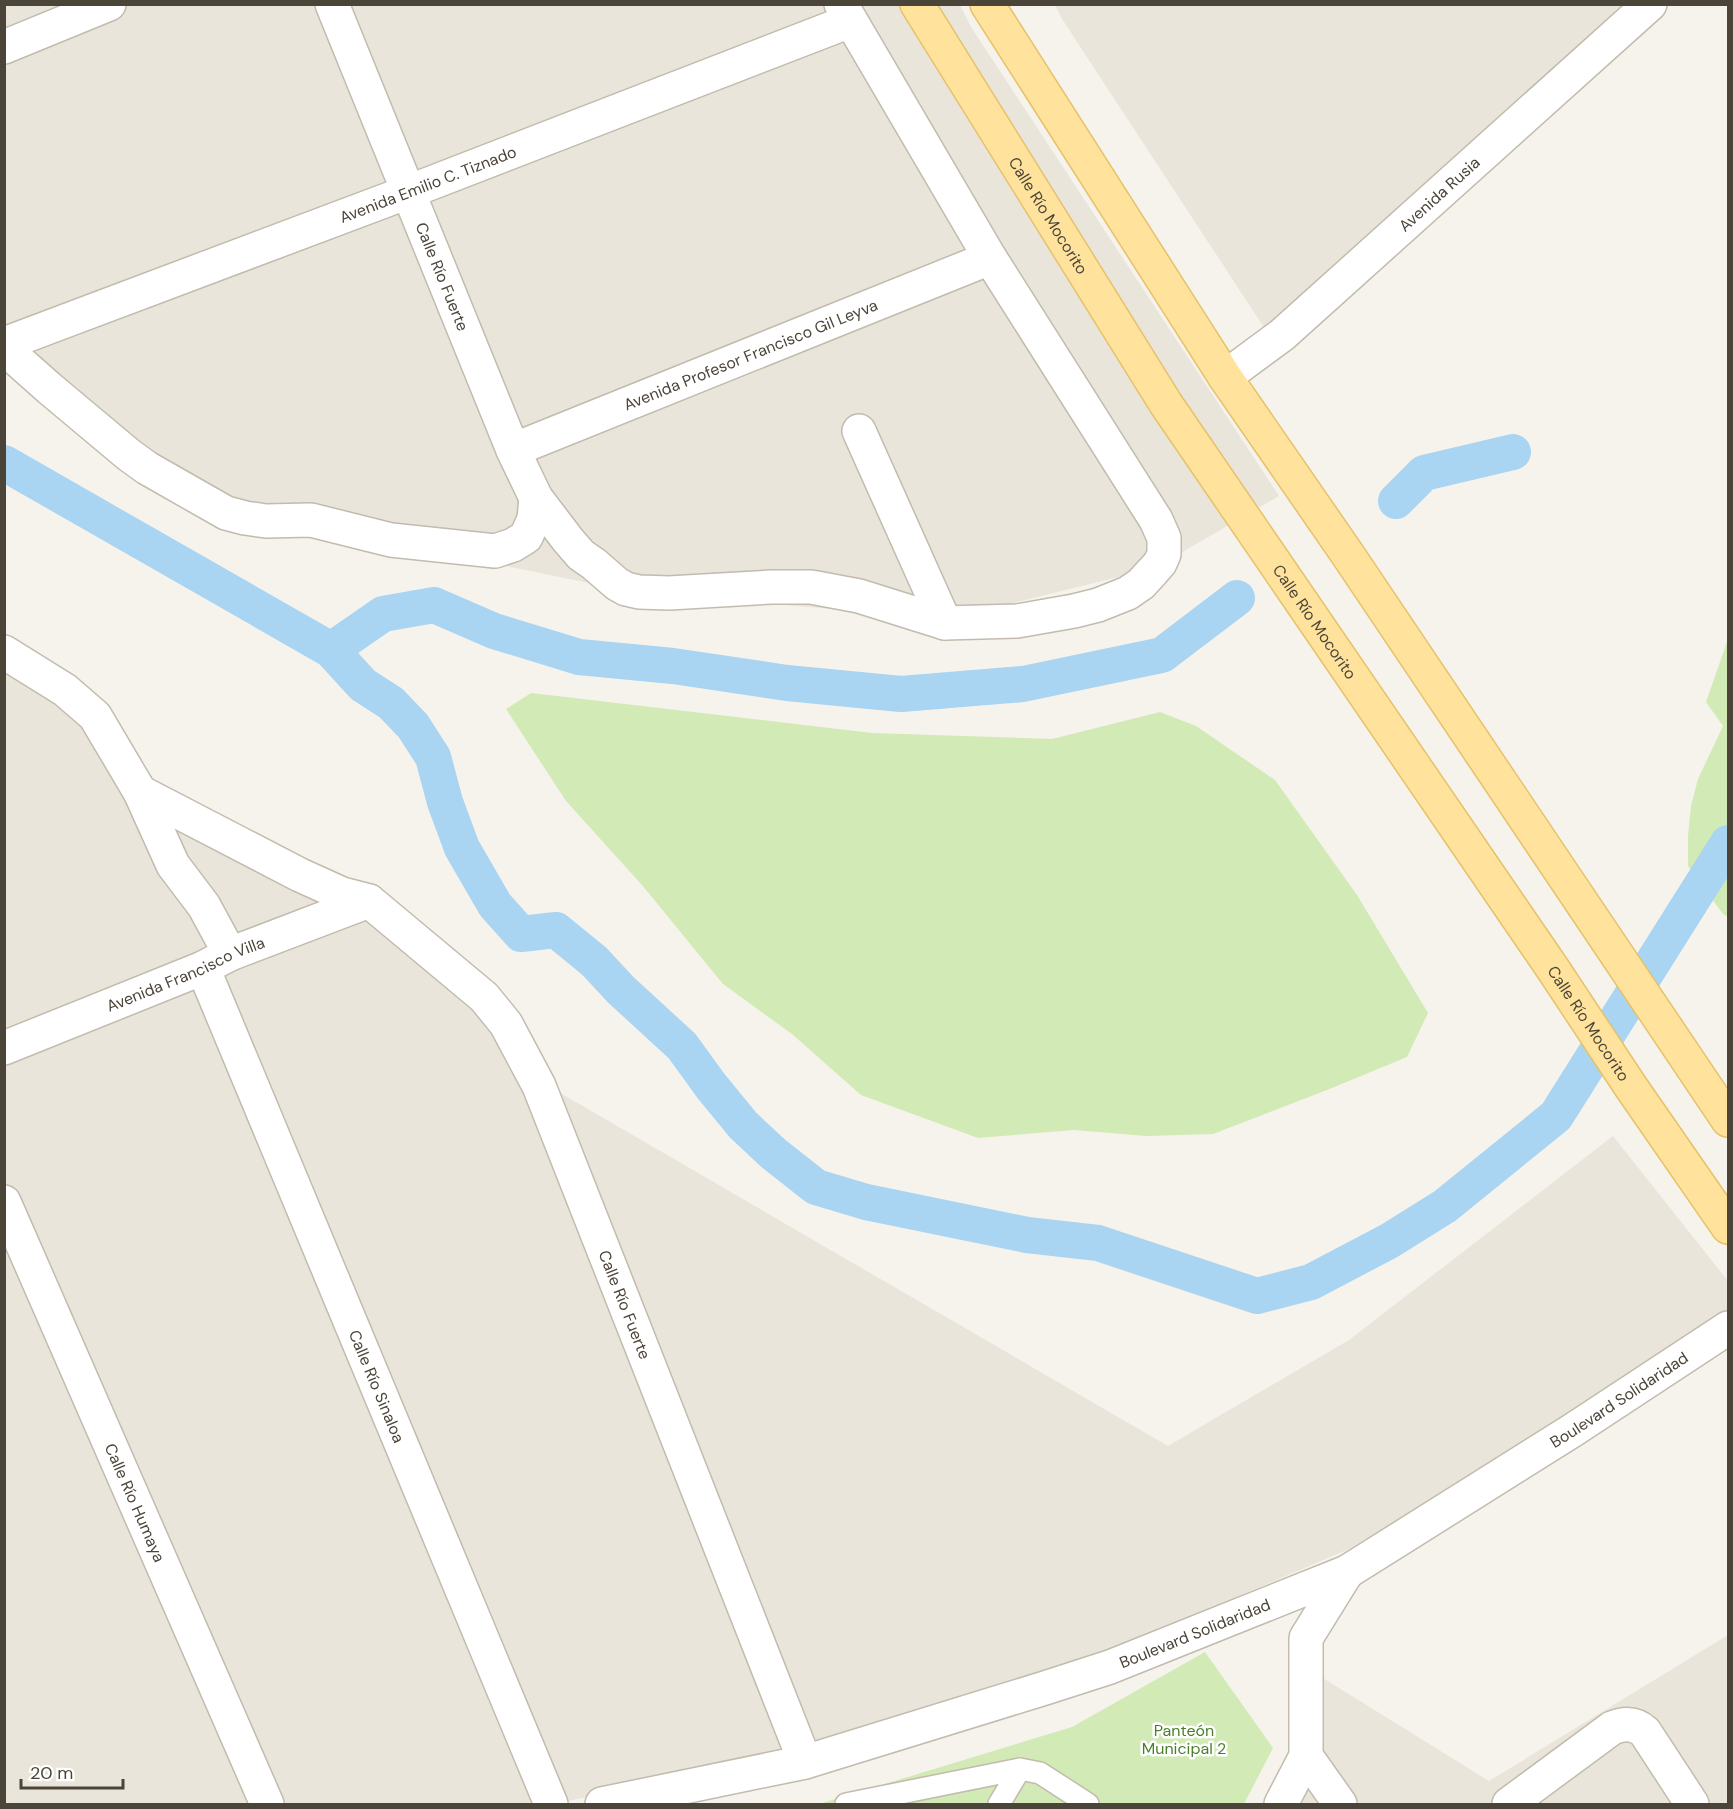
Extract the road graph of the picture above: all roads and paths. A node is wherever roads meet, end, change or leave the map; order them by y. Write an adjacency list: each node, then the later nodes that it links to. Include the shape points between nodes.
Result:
1 (109, 4): 7 (street)
2 (332, 4): 8 (street, Calle Río Fuerte)
3 (917, 4): 23 (main road, Calle Río Mocorito, via 1166,404)
4 (987, 4): 11 (main road)
5 (1650, 4): 11 (street, Avenida Rusia, via 1282,334)
6 (845, 13): 8 (street, Avenida Emilio C. Tiznado); 9 (street, Calle Río Fuerte)
7 (4, 47)
8 (408, 192): 10 (street, Avenida Emilio C. Tiznado); 13 (street, Calle Río Fuerte)
9 (990, 258): 13 (street, Avenida Profesor Francisco Gil Leyva); 15 (street, Calle Río Fuerte, via 1156,520 1165,546 1160,563 1141,584 1106,602 1017,621)
10 (4, 346): 14 (street, via 129,455 226,513 266,521 311,520 391,540 495,552 526,537 534,519)
11 (1226, 377): 21 (main road)
12 (859, 431): 15 (street)
13 (513, 450): 14 (street, Calle Río Fuerte)
14 (536, 498): 15 (street, Calle Río Fuerte, via 581,555 631,591 812,587 859,596)
15 (945, 623)
16 (4, 652): 17 (street, Calle Río Sinaloa, via 65,690 95,716)
17 (140, 792): 18 (street, via 300,875); 19 (street, Calle Río Sinaloa, via 173,865 204,906)
18 (369, 902): 19 (street, Avenida Francisco Villa); 27 (street, Calle Río Fuerte, via 484,997 526,1058)
19 (217, 961): 20 (street, Avenida Francisco Villa); 30 (street, Calle Río Sinaloa)
20 (4, 1048)
21 (1728, 1120)
22 (4, 1202): 29 (street, Calle Río Humaya)
23 (1728, 1227)
24 (1728, 1328): 25 (street, Boulevard Solidaridad)
25 (1347, 1572): 26 (street, via 1306,1638); 27 (street, Boulevard Solidaridad, via 1110,1667)
26 (1306, 1756): 35 (street); 36 (street)
27 (805, 1762): 31 (street, Boulevard Solidaridad)
28 (1020, 1769): 32 (lane); 33 (lane); 34 (lane, via 1040,1773)
29 (267, 1804)
30 (551, 1804)
31 (602, 1804)
32 (846, 1804)
33 (999, 1804)
34 (1088, 1804)
35 (1281, 1804)
36 (1340, 1804)
37 (1509, 1804): 38 (street, via 1612,1728 1627,1724 1645,1732)
38 (1692, 1804)

